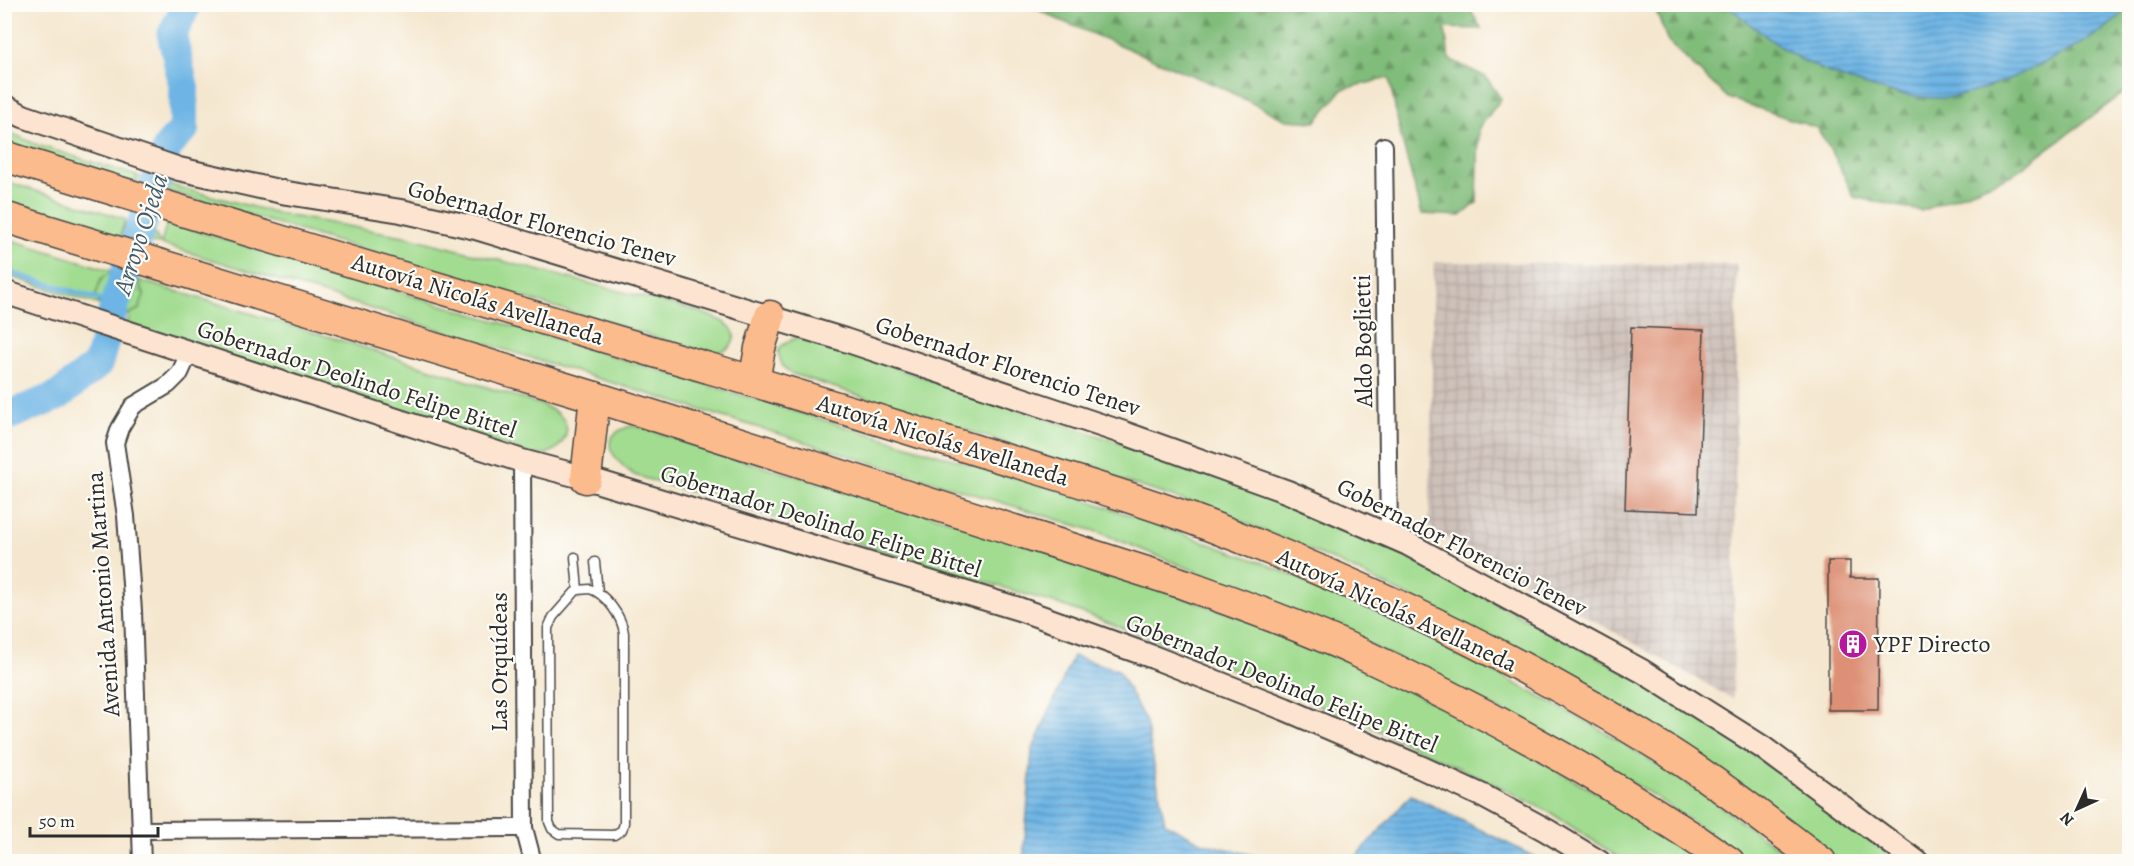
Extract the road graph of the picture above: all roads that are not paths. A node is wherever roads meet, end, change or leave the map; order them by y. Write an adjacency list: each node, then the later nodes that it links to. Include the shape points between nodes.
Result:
1 (4, 106): 6 (street, Gobernador Florencio Tenev, via 179,169 476,228)
2 (1384, 146): 12 (street, Aldo Boglietti)
3 (4, 156): 8 (highway, Autovía Nicolás Avellaneda)
4 (4, 217): 9 (highway)
5 (4, 292): 7 (street, Gobernador Deolindo Felipe Bittel)
6 (770, 316): 8 (highway); 12 (street, Gobernador Florencio Tenev, via 1134,436 1288,492)
7 (189, 353): 10 (street, Gobernador Deolindo Felipe Bittel); 18 (street, Avenida Antonio Martina, via 180,373 168,385 134,406 115,443 126,516 133,611)
8 (754, 382): 23 (highway, Autovía Nicolás Avellaneda, via 1149,504 1343,581 1463,637 1621,724 1716,783)
9 (595, 397): 11 (highway); 22 (highway, via 1178,582 1358,652 1581,766)
10 (522, 461): 11 (street, Gobernador Deolindo Felipe Bittel); 17 (street, Las Orquídeas)
11 (586, 478): 21 (street, Gobernador Deolindo Felipe Bittel, via 1019,609 1164,661 1343,733 1483,796)
12 (1389, 535): 24 (street, Gobernador Florencio Tenev, via 1681,695 1762,747)
13 (575, 557): 15 (lane)
14 (595, 562): 16 (lane)
15 (578, 590): 16 (lane); 16 (lane, via 548,628 549,822 559,834 614,835 624,823 624,633 620,620)
16 (598, 592)
17 (524, 828): 18 (street); 20 (street, Las Orquídeas)
18 (142, 830): 19 (street, Avenida Antonio Martina)
19 (142, 861)
20 (533, 861)
21 (1599, 861)
22 (1729, 861)
23 (1821, 861)
24 (1917, 861)

